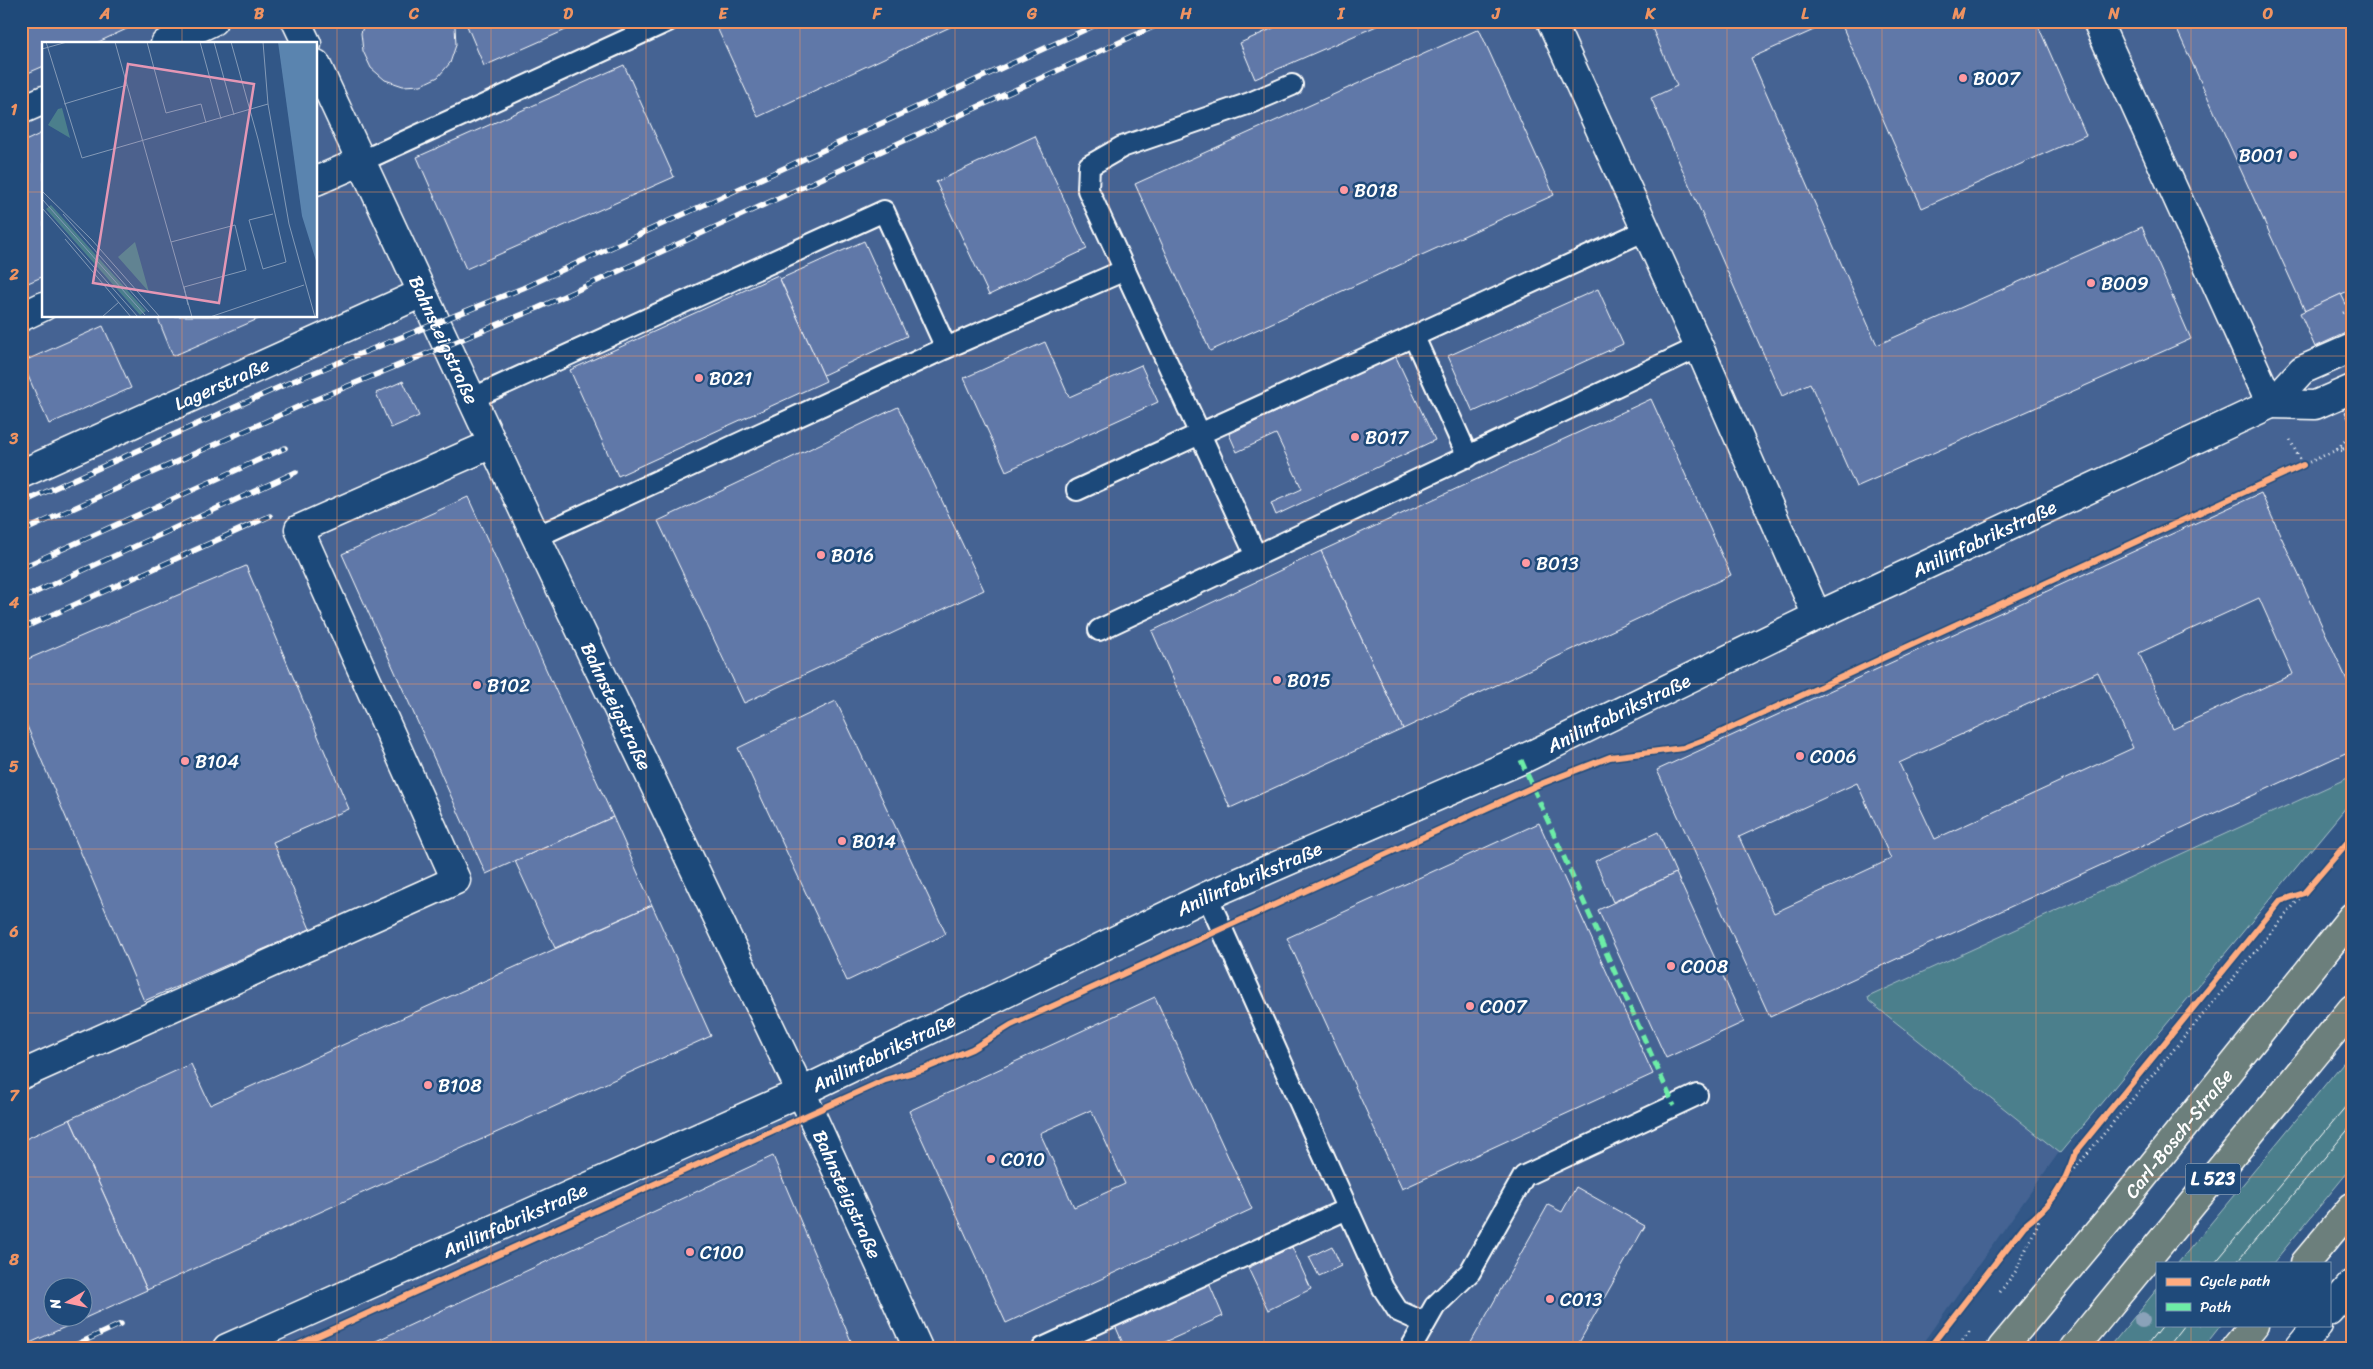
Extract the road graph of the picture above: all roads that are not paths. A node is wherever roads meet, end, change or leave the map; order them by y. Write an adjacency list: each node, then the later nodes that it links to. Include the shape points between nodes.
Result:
1 (213, 21): 6 (street)
2 (296, 21): 7 (street)
3 (668, 21): 12 (lane)
4 (1551, 21): 14 (street)
5 (2097, 21): 25 (street)
6 (169, 42)
7 (306, 42)
8 (318, 68): 12 (street, Bahnsteigstraße)
9 (1292, 85): 15 (lane, via 1250,103 1122,146 1089,166 1088,190)
10 (42, 101): 11 (street)
11 (21, 110)
12 (362, 160): 13 (street); 16 (street, Bahnsteigstraße)
13 (318, 181)
14 (1646, 230): 19 (lane); 20 (street)
15 (1125, 270): 21 (lane); 26 (lane)
16 (422, 293): 24 (street, Bahnsteigstraße); 29 (street, Lagerstraße)
17 (42, 307): 18 (street)
18 (21, 317)
19 (1414, 337): 26 (lane); 28 (lane)
20 (1699, 347): 28 (lane); 33 (street)
21 (946, 348): 24 (lane, via 884,212); 31 (lane)
22 (2352, 348): 25 (street, Anilinfabrikstraße, via 2302,370)
23 (2352, 389): 25 (street, Anilinfabrikstraße, via 2315,405)
24 (471, 399): 27 (street, Bahnsteigstraße)
25 (2271, 404): 33 (street, Anilinfabrikstraße)
26 (1200, 434): 30 (lane); 32 (lane)
27 (492, 444): 31 (street, Bahnsteigstraße); 38 (street, via 299,528 456,880)
28 (1468, 457): 32 (lane)
29 (21, 474)
30 (1077, 490)
31 (536, 537): 39 (street, Bahnsteigstraße)
32 (1256, 556): 34 (lane)
33 (1817, 616): 35 (street, Anilinfabrikstraße, via 1521,760)
34 (1100, 630)
35 (1207, 896): 39 (street, Anilinfabrikstraße); 42 (lane)
36 (2352, 917): 53 (main road, Carl-Bosch-Straße / L 523)
37 (2352, 1009): 54 (main road, L 523)
38 (21, 1075)
39 (801, 1092): 49 (street, Anilinfabrikstraße); 50 (street, Bahnsteigstraße)
40 (1697, 1095): 46 (lane, via 1524,1176 1470,1272 1435,1306)
41 (2352, 1207): 43 (main road)
42 (1347, 1209): 46 (lane, via 1383,1288 1398,1311); 51 (lane)
43 (2306, 1262)
44 (2352, 1284): 45 (street)
45 (2330, 1310)
46 (1425, 1323): 52 (lane)
47 (2253, 1326): 55 (main road)
48 (2317, 1326): 56 (street)
49 (229, 1347)
50 (918, 1348)
51 (1043, 1348)
52 (1411, 1348)
53 (2002, 1348)
54 (2074, 1348)
55 (2235, 1348)
56 (2299, 1348)

